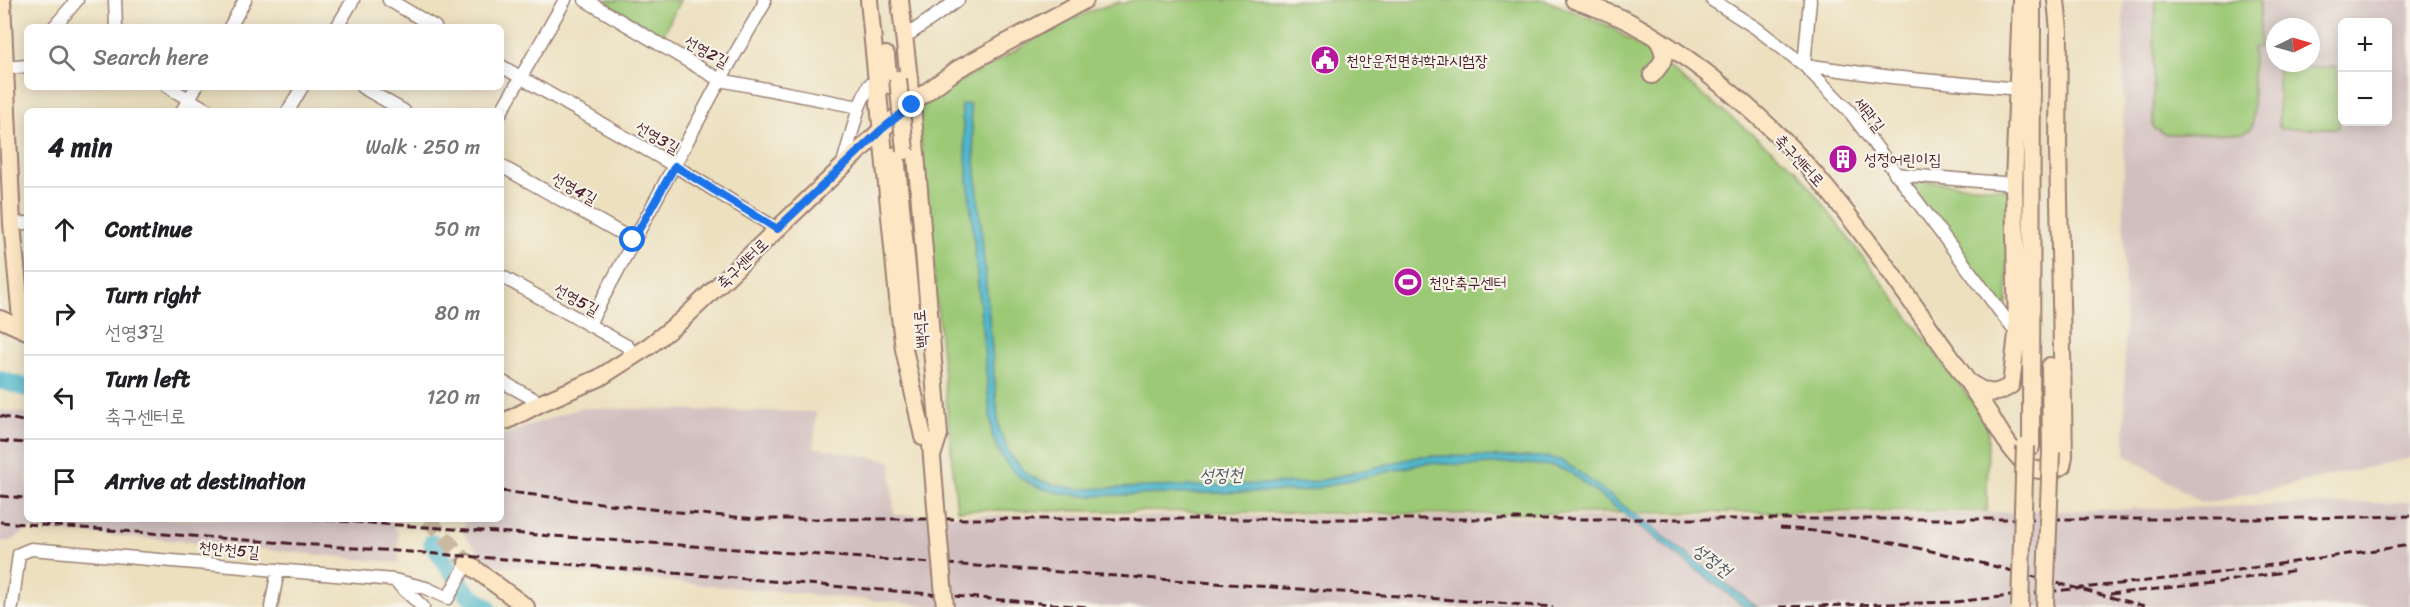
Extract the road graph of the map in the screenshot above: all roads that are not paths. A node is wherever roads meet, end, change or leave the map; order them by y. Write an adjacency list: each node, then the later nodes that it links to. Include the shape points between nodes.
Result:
1 (2, 0): 30 (main road)
2 (77, 0): 23 (street)
3 (115, 0): 24 (street)
4 (245, 0): 25 (street)
5 (353, 0): 26 (street)
6 (389, 0): 27 (street)
7 (565, 0): 34 (street)
8 (585, 0): 35 (street, 선영2길)
9 (764, 0): 35 (street)
10 (869, 0): 51 (main road)
11 (881, 0): 36 (main road)
12 (891, 0): 36 (main road)
13 (900, 0): 28 (main road)
14 (958, 0): 28 (street)
15 (1085, 0): 44 (main road, 축구센터로, via 957,69)
16 (1574, 0): 29 (main road, 축구센터로)
17 (1810, 0): 31 (street)
18 (2021, 0): 38 (main road)
19 (2032, 0): 38 (main road)
20 (2049, 0): 74 (main road)
21 (2056, 0): 70 (main road, 축구센터로, via 2062,466 2041,470 2026,465)
22 (1716, 1): 31 (street, 세관길)
23 (57, 24)
24 (116, 24)
25 (232, 24)
26 (339, 24)
27 (430, 24)
28 (904, 37): 44 (main road)
29 (1658, 39): 33 (main road, via 1663,61); 70 (main road, 축구센터로, via 1775,132 1816,176 1868,241)
30 (20, 65): 53 (main road)
31 (1804, 65): 38 (street, via 1891,77); 57 (street, 세관길, via 1850,112)
32 (504, 68): 34 (street, 선영3길)
33 (1652, 75)
34 (520, 76): 50 (street); 54 (street, 선영3길)
35 (720, 80): 45 (street, 선영2길); 54 (street)
36 (894, 82): 52 (main road)
37 (869, 85): 45 (street)
38 (2025, 85): 58 (main road); 63 (main road)
39 (173, 90): 43 (street)
40 (194, 90): 43 (street)
41 (300, 90): 48 (street)
42 (367, 90): 49 (street)
43 (189, 99): 46 (street); 47 (street)
44 (912, 105): 51 (main road, 축구센터로); 75 (main road, via 939,434)
45 (860, 107): 56 (street)
46 (184, 108)
47 (203, 108)
48 (290, 108)
49 (399, 108)
50 (503, 108)
51 (881, 130): 56 (main road, 축구센터로); 73 (main road, via 904,349)
52 (900, 153): 73 (main road, 백석로); 75 (main road, 백석로)
53 (5, 164): 59 (main road)
54 (675, 166): 60 (street, 선영3길); 61 (street)
55 (504, 168): 61 (street, 선영4길)
56 (841, 169): 60 (main road, 축구센터로)
57 (1895, 174): 58 (street); 67 (street, 세관길)
58 (2014, 184): 67 (main road)
59 (19, 224): 66 (main road)
60 (777, 229): 68 (main road, 축구센터로, via 682,320)
61 (633, 240): 65 (street)
62 (504, 278): 65 (street, 선영5길)
63 (2031, 317): 87 (main road, bridge); 88 (main road)
64 (0, 319): 66 (main road)
65 (589, 324): 68 (street, 선영5길, via 627,346)
66 (24, 330)
67 (2017, 334): 70 (main road, via 2011,385 2001,392 1985,393)
68 (633, 355): 71 (main road, 축구센터로, via 599,378)
69 (504, 383): 71 (street)
70 (1969, 383)
71 (541, 403): 72 (main road, 축구센터로)
72 (504, 421)
73 (923, 437): 76 (main road, 백석로)
74 (2051, 452): 89 (main road, bridge); 90 (main road, bridge)
75 (932, 456): 76 (main road, 백석로)
76 (932, 507): 85 (main road); 86 (main road, bridge)
77 (466, 566): 80 (street, 천안천5길); 84 (main road)
78 (278, 570): 79 (street, 천안천5길); 81 (street, 천안천5길, via 31,549 19,554); 82 (street)
79 (394, 580): 80 (street, 천안천5길, via 426,588); 83 (street)
80 (447, 600)
81 (12, 607)
82 (271, 607)
83 (423, 607)
84 (526, 607)
85 (936, 607)
86 (945, 607)
87 (2020, 607)
88 (2030, 607)
89 (2045, 607)
90 (2056, 607)

